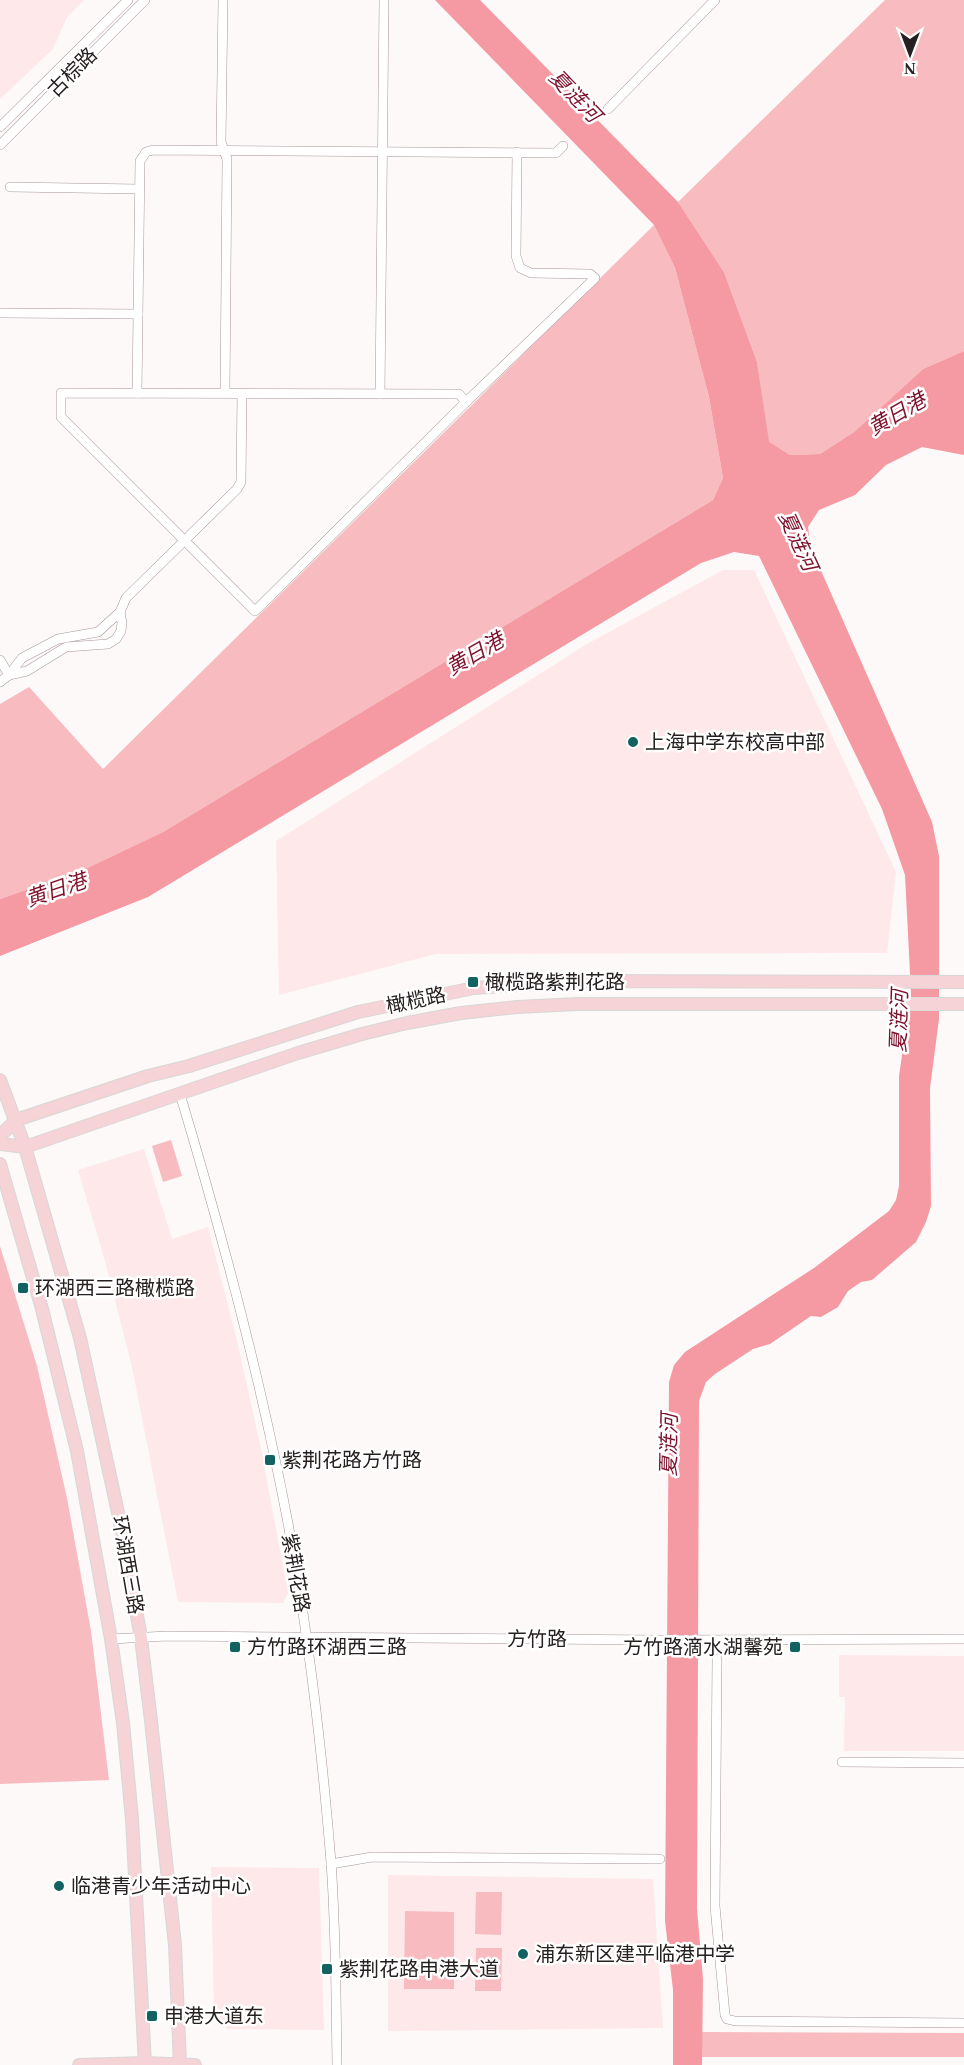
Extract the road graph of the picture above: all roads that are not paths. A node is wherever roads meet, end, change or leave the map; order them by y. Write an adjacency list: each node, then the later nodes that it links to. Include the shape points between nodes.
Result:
1 (128, 0): 7 (street, 古棕路)
2 (145, 0): 8 (street, 古棕路)
3 (222, 0): 10 (street)
4 (384, 0): 11 (street)
5 (715, 0): 6 (street)
6 (608, 109)
7 (0, 127)
8 (0, 145)
9 (563, 146): 12 (street, via 556,153)
10 (224, 151): 11 (street); 14 (street, via 146,152 140,161); 18 (street)
11 (382, 152): 12 (street); 20 (street)
12 (517, 152): 21 (street, via 516,256 520,268 531,273 590,274 595,278)
13 (10, 187): 14 (street)
14 (140, 189): 16 (street)
15 (0, 313): 16 (street)
16 (138, 314): 17 (street)
17 (137, 393): 18 (street); 22 (street, via 62,393 61,417)
18 (225, 393): 19 (street)
19 (242, 393): 20 (street); 22 (street, via 241,482)
20 (380, 394): 21 (street, via 459,394)
21 (466, 402): 22 (street, via 255,611)
22 (185, 542): 23 (street, via 126,598)
23 (120, 612): 25 (street, via 98,632 58,639 22,658); 25 (street, via 121,631 108,644 66,646 27,671)
24 (0, 660): 25 (street)
25 (9, 675): 26 (street)
26 (0, 682)
27 (964, 982): 31 (main road, 橄榄路, via 578,981 474,988 358,1012)
28 (964, 1004): 30 (main road, 橄榄路, via 578,1004 461,1013 362,1034)
29 (0, 1080): 31 (main road, 环湖西三路)
30 (180, 1094): 34 (main road, 橄榄路); 36 (street, 紫荆花路, via 237,1292 283,1498)
31 (16, 1120): 32 (main road, 橄榄路); 34 (main road, 环湖西三路)
32 (0, 1136)
33 (0, 1144): 34 (main road, 橄榄路)
34 (25, 1147): 37 (main road, 环湖西三路, via 80,1338)
35 (0, 1164): 38 (main road, 环湖西三路, via 77,1451)
36 (307, 1637): 37 (street, 方竹路); 39 (street, 方竹路); 44 (street, 紫荆花路)
37 (141, 1638): 38 (street, 方竹路); 48 (main road, 环湖西三路, via 175,1945)
38 (111, 1639): 46 (main road, 环湖西三路, via 132,1819)
39 (964, 1639)
40 (717, 1659): 45 (street, via 715,1906 724,2015 735,2022)
41 (842, 1762): 42 (street)
42 (964, 1762)
43 (660, 1859): 44 (street, via 372,1857)
44 (331, 1864): 50 (street, 紫荆花路)
45 (964, 2023)
46 (145, 2064): 47 (main road); 48 (main road)
47 (79, 2065)
48 (180, 2065): 49 (main road)
49 (195, 2065)
50 (337, 2065)

